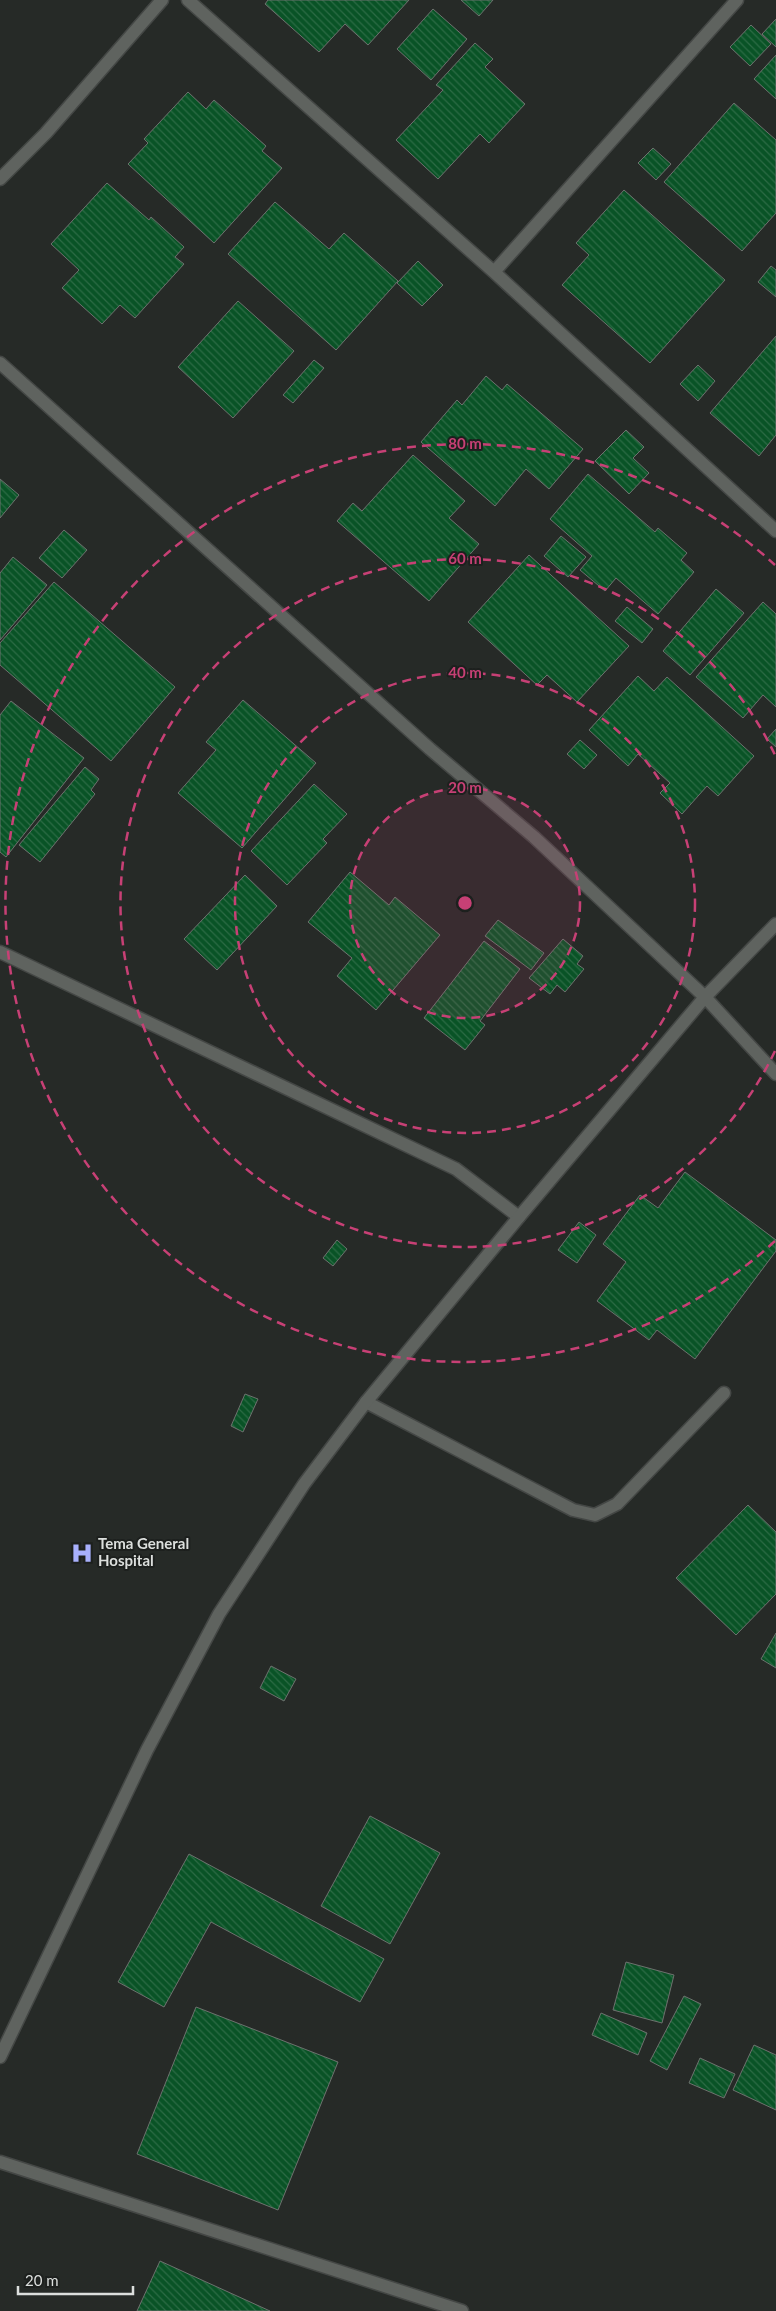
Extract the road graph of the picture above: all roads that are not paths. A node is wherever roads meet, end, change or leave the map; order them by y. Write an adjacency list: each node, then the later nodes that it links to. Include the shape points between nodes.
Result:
1 (162, 0): 4 (street, via 46,132)
2 (188, 0): 5 (street)
3 (737, 0): 5 (street)
4 (0, 179)
5 (494, 272): 7 (street)
6 (0, 363): 10 (street, via 430,749 534,837)
7 (776, 531)
8 (776, 924): 10 (street)
9 (0, 952): 12 (street, via 456,1169)
10 (705, 997): 11 (street); 12 (street)
11 (776, 1074)
12 (519, 1217): 14 (street)
13 (724, 1393): 14 (street, via 617,1504 595,1515 573,1510)
14 (366, 1402): 15 (street, via 304,1484 219,1614 147,1750)
15 (0, 2057)
16 (0, 2162): 17 (street)
17 (462, 2311)

